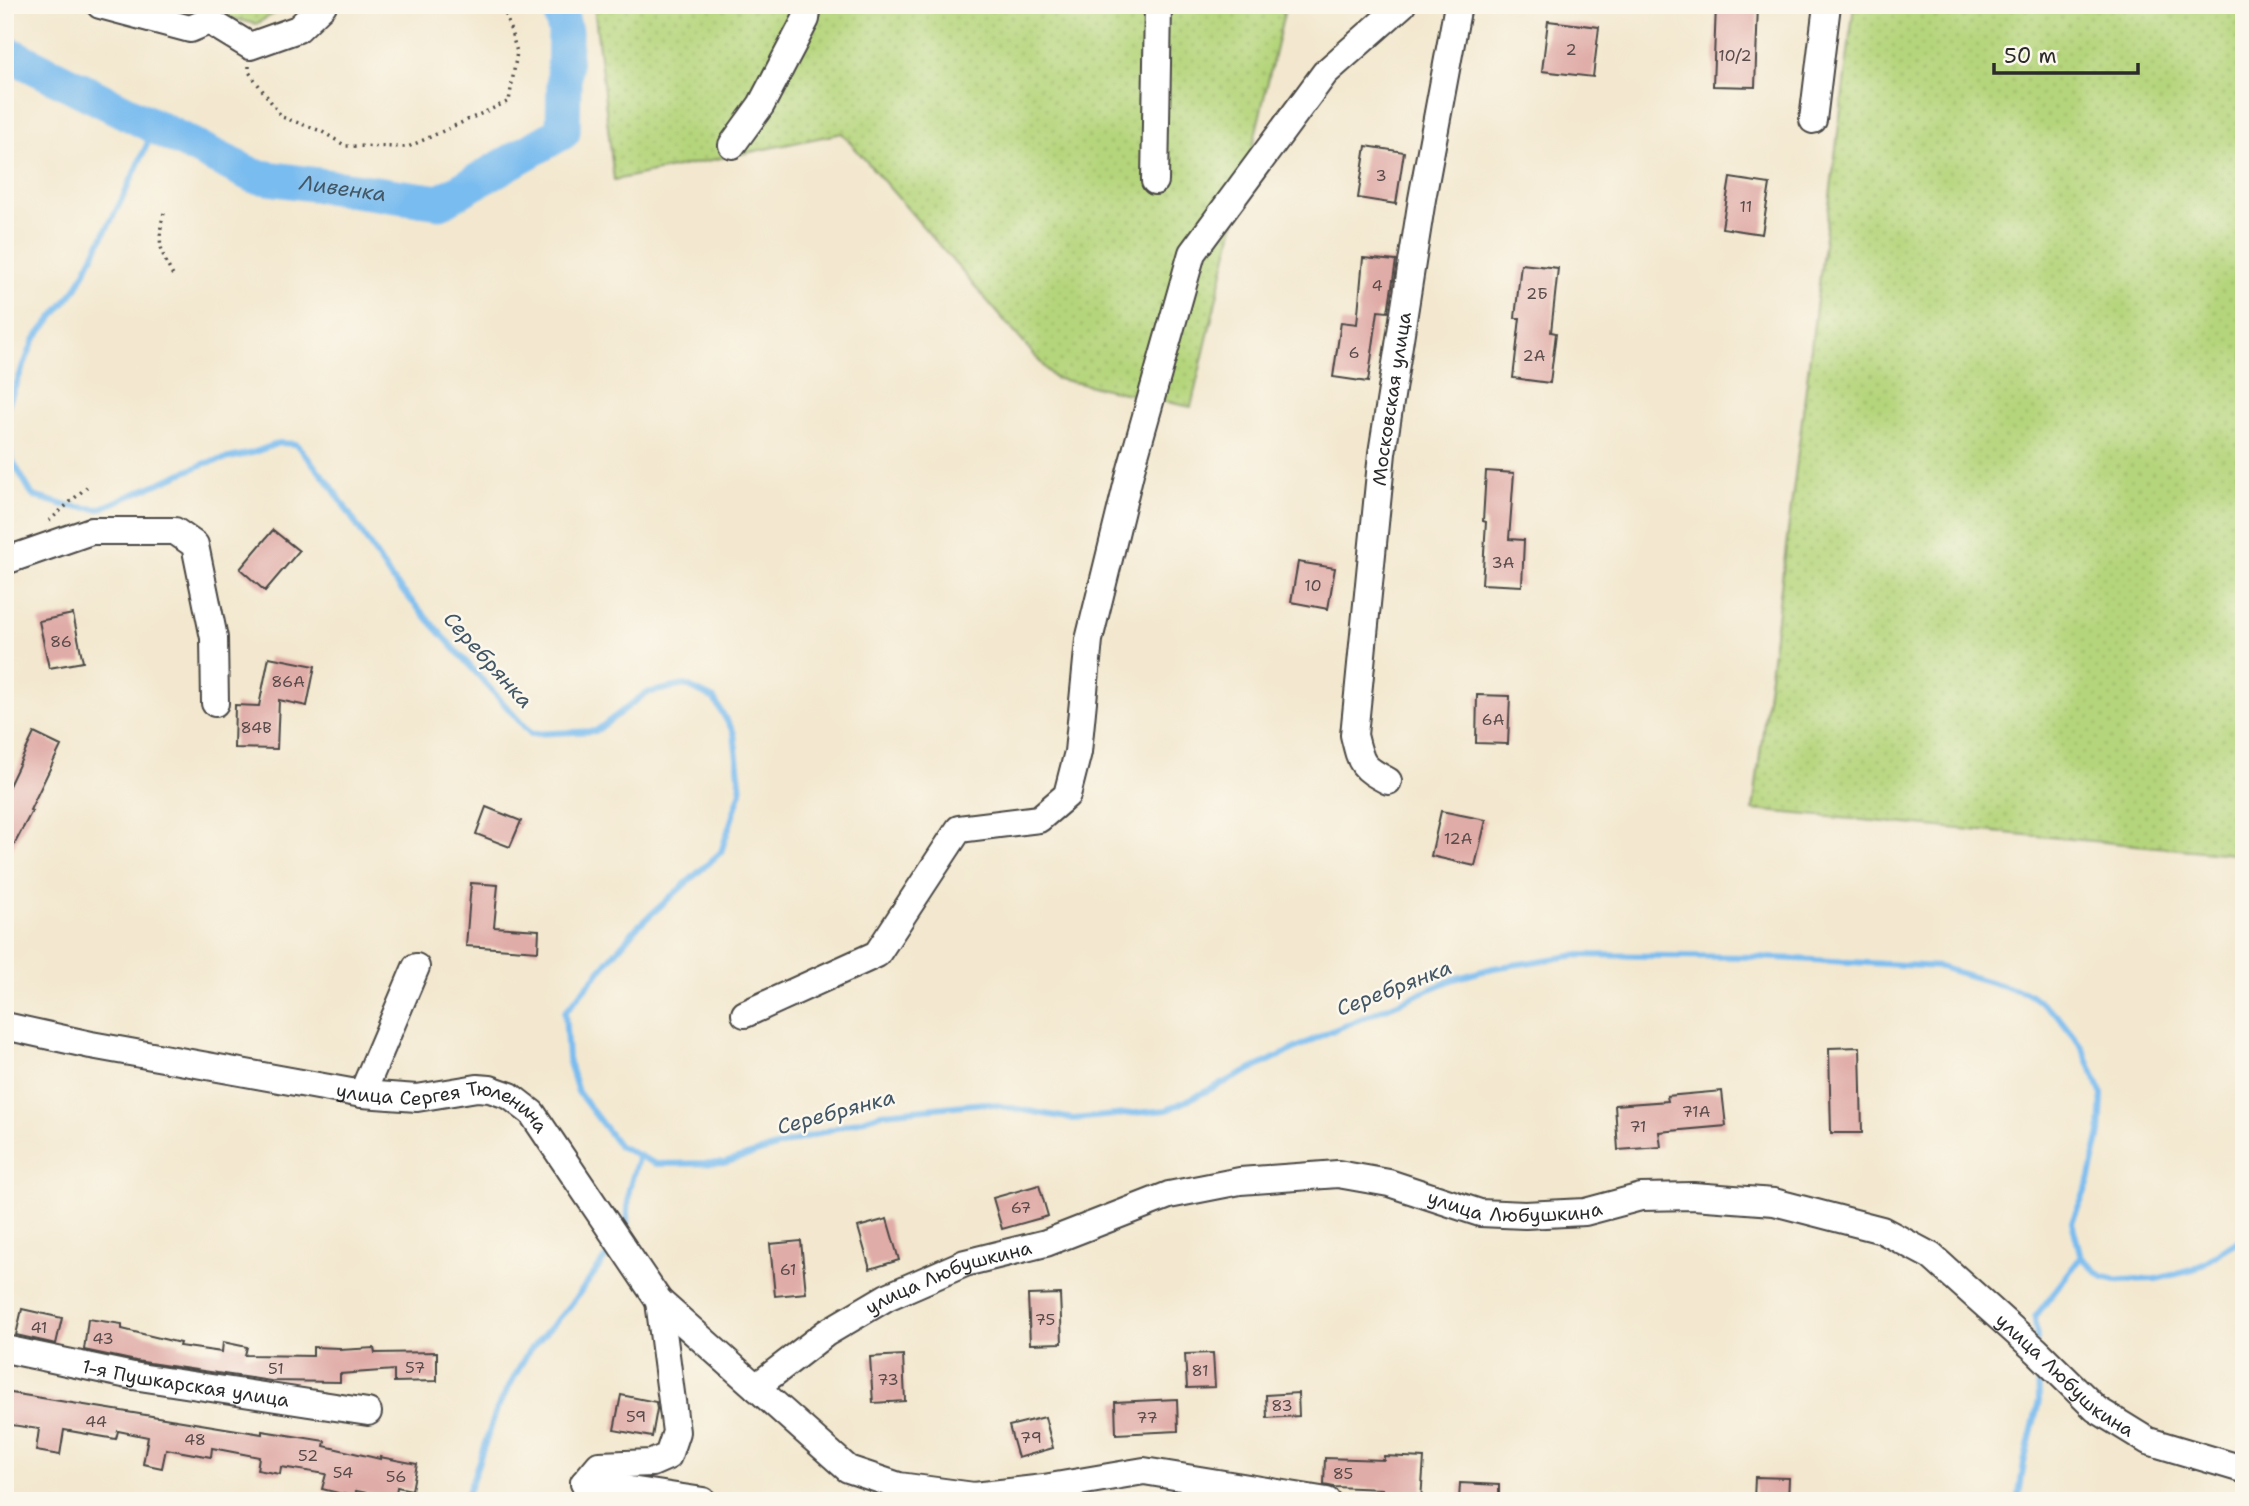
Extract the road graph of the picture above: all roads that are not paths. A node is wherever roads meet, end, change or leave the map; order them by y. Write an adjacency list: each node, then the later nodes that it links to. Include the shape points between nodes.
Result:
1 (100, 5): 2 (street, via 190,29 209,21 250,46 298,29)
2 (323, 5)
3 (808, 5): 9 (street, via 806,19 761,105)
4 (1158, 5): 10 (street)
5 (1402, 5): 15 (street, via 1325,73 1192,253 1089,640 1078,752 1067,795 1039,819 959,829 877,954)
6 (1458, 5): 13 (street, Московская улица, via 1382,453 1354,735 1360,761)
7 (1827, 5): 8 (street)
8 (1813, 120)
9 (732, 145)
10 (1155, 181)
11 (5, 561): 12 (street, via 91,531 175,531 195,545 214,638)
12 (215, 703)
13 (1388, 781)
14 (416, 967): 17 (street)
15 (744, 1014)
16 (5, 1026): 17 (street, улица Сергея Тюленина)
17 (362, 1094): 18 (street, улица Сергея Тюленина, via 417,1098 477,1088 510,1096 532,1113)
18 (659, 1301): 20 (street, улица Сергея Тюленина); 23 (street, via 676,1432 668,1456 652,1463 599,1465 584,1483)
19 (5, 1349): 21 (street, 1-я Пушкарская улица, via 133,1376)
20 (756, 1387): 22 (street, улица Любушкина, via 826,1333 887,1297 965,1262 1046,1243 1168,1195 1240,1181 1338,1174 1390,1183 1480,1213 1585,1212 1641,1197 1693,1196 1774,1202 1882,1230 1931,1256 2096,1409 2148,1441); 24 (street, via 848,1469 899,1486 974,1496 1144,1471)
21 (368, 1412)
22 (2239, 1468)
23 (703, 1501)
24 (1327, 1501)

